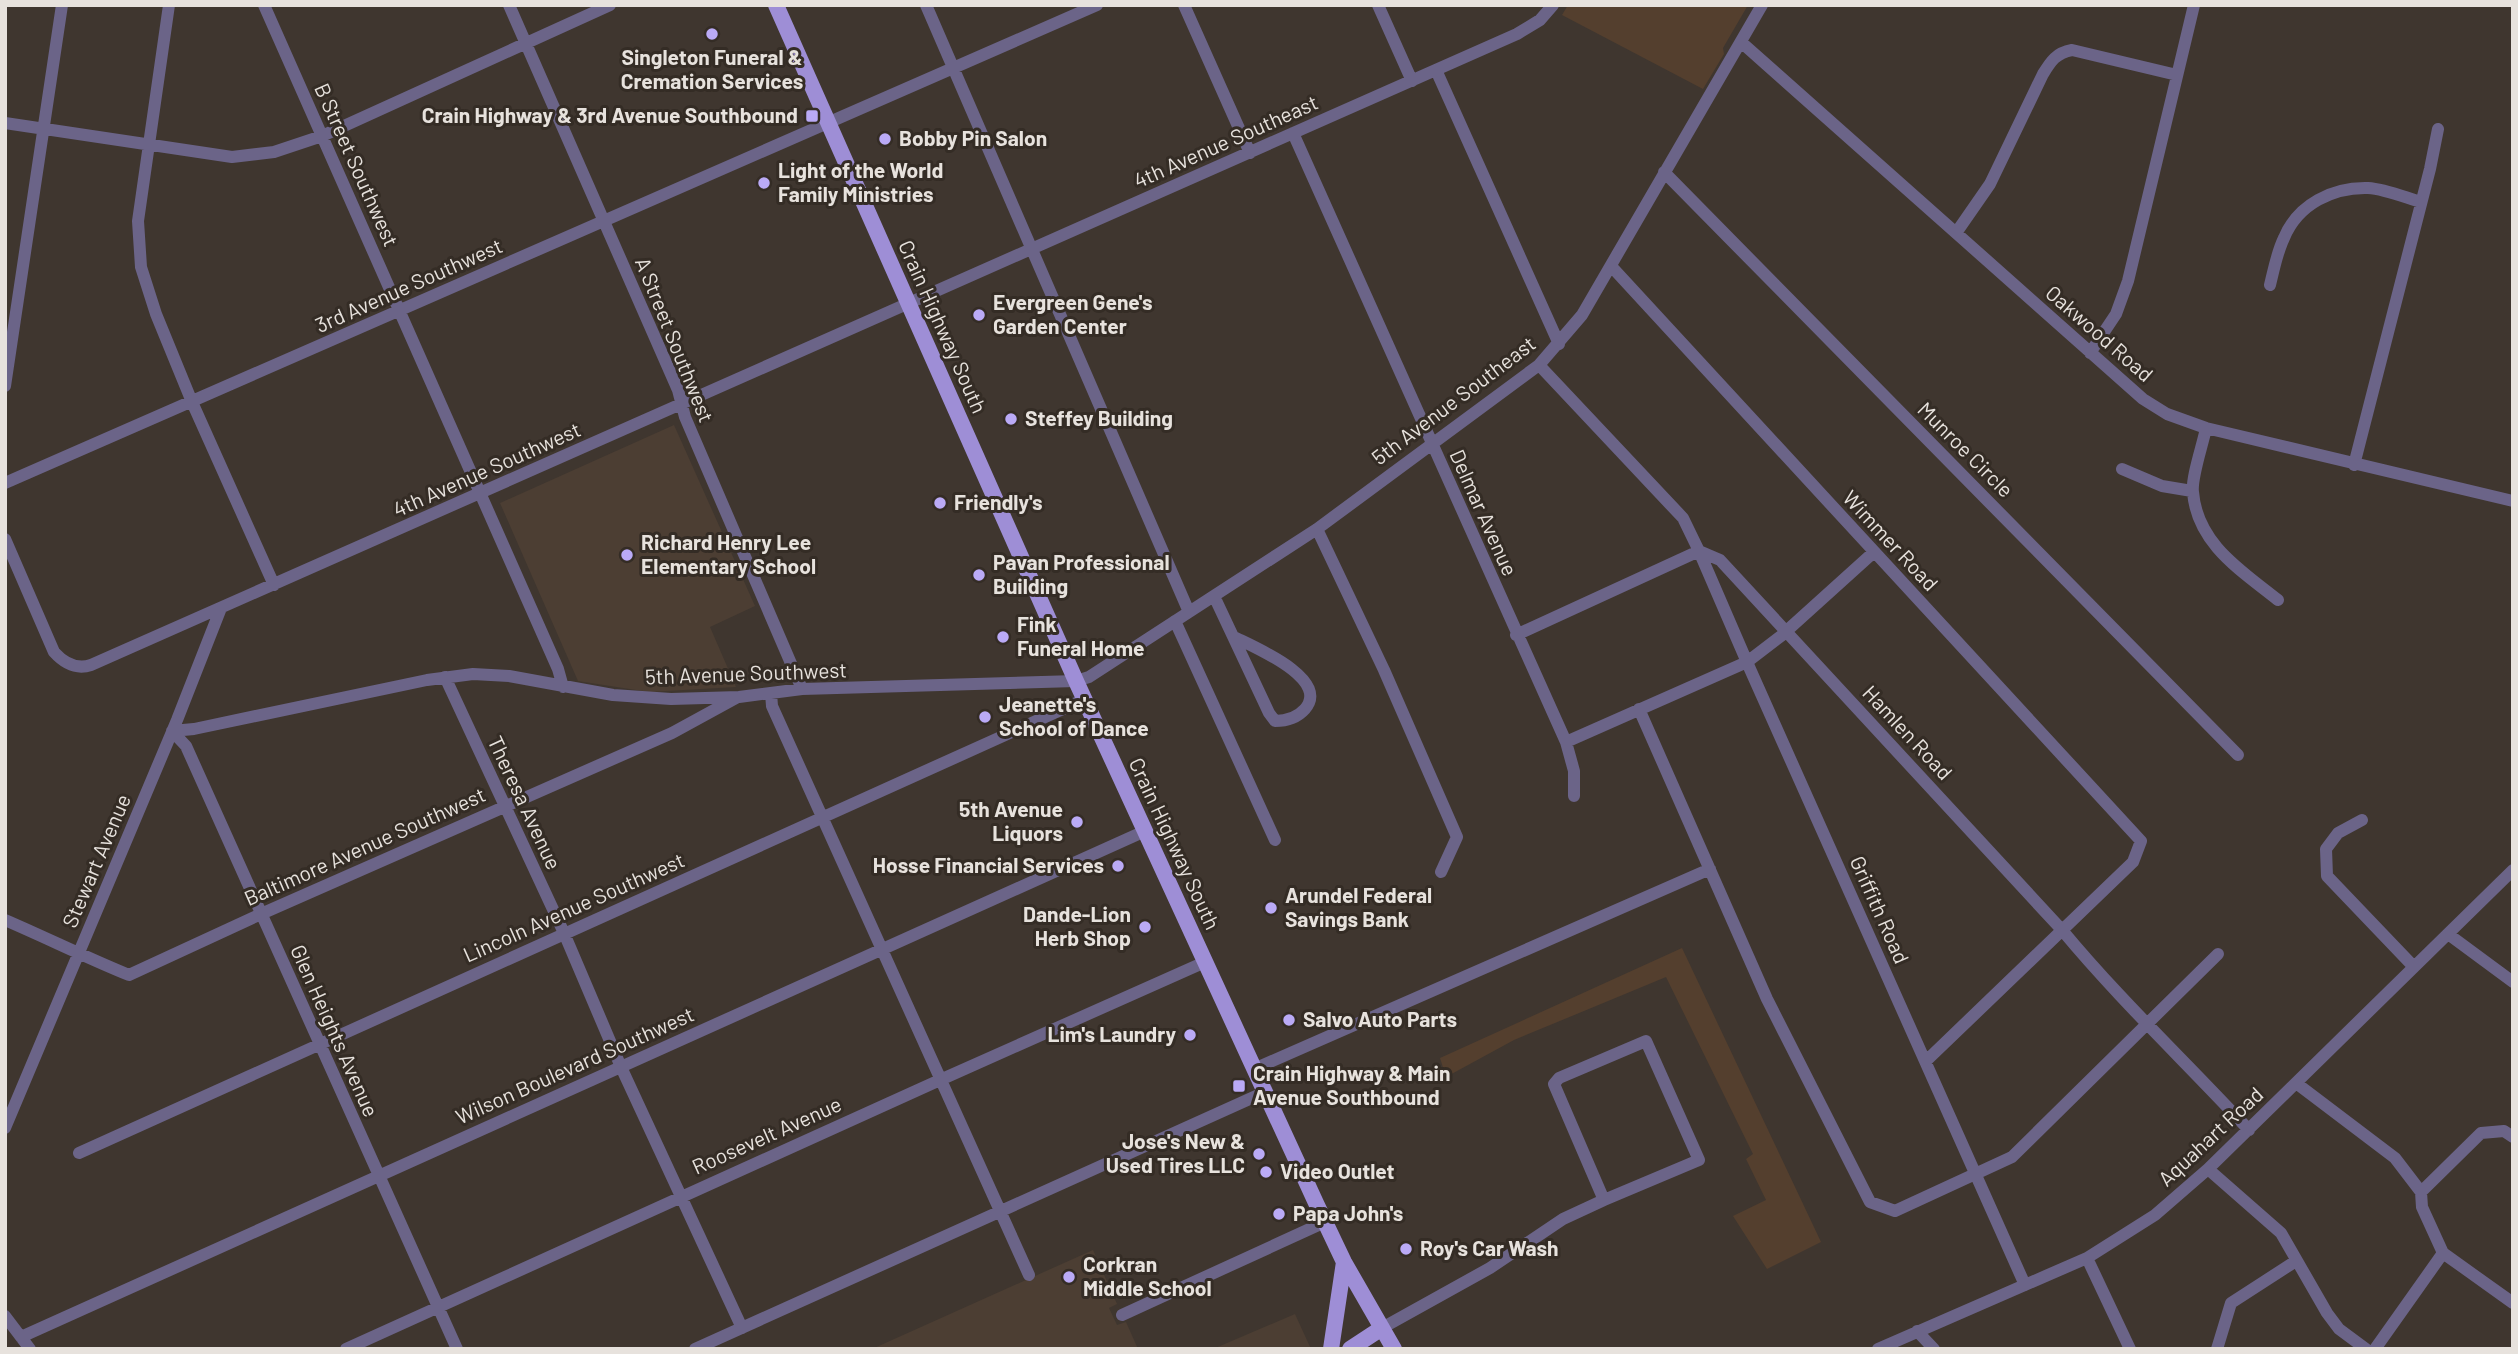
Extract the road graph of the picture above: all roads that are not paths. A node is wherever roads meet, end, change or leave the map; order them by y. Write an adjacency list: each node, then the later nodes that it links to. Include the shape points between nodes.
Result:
1 (62, 5): 22 (street)
2 (169, 5): 26 (street)
3 (264, 5): 25 (street, B Street Southwest)
4 (509, 5): 15 (street, A Street Southwest)
5 (610, 5): 15 (street)
6 (776, 5): 21 (main road, Crain Highway South)
7 (926, 5): 16 (street)
8 (1097, 5): 16 (street, 3rd Avenue Southwest)
9 (1184, 5): 27 (street)
10 (1378, 5): 19 (street)
11 (1553, 5): 17 (street, 4th Avenue Southeast, via 1540,20 1517,34)
12 (1762, 5): 14 (street, 5th Avenue Southeast)
13 (2194, 5): 18 (street)
14 (1741, 42): 28 (street, 5th Avenue Southeast); 31 (street, Oakwood Road)
15 (526, 43): 25 (street); 30 (street, A Street Southwest)
16 (954, 69): 21 (street, 3rd Avenue Southwest); 32 (street)
17 (1436, 70): 19 (street, 4th Avenue Southeast); 37 (street)
18 (2177, 75): 31 (street, via 2072,50 2061,52 2043,74 1990,184); 38 (street, via 2128,281 2116,314)
19 (1412, 81): 24 (street, 4th Avenue Southeast)
20 (5, 123): 22 (street)
21 (829, 124): 30 (street, 3rd Avenue Southwest); 35 (main road, Crain Highway South)
22 (45, 129): 26 (street); 40 (street)
23 (2438, 129): 29 (street)
24 (1293, 133): 27 (street, 4th Avenue Southeast); 44 (street, Delmar Avenue)
25 (322, 136): 26 (street, via 253,156); 36 (street, B Street Southwest)
26 (148, 146): 41 (street, via 138,221 141,267)
27 (1250, 153): 32 (street, 4th Avenue Southeast)
28 (1664, 172): 33 (street, 5th Avenue Southeast); 75 (street, Munroe Circle)
29 (2421, 202): 34 (street, via 2370,188 2340,190 2316,201 2296,218 2284,237); 45 (street)
30 (604, 222): 36 (street, 3rd Avenue Southwest); 42 (street, A Street Southwest)
31 (1956, 233): 38 (street, Oakwood Road)
32 (1033, 250): 35 (street, 4th Avenue Southeast); 59 (street)
33 (1611, 266): 37 (street, 5th Avenue Southeast, via 1583,315); 54 (street, Wimmer Road)
34 (2270, 285)
35 (908, 305): 42 (street, 4th Avenue Southwest); 66 (main road, Crain Highway South)
36 (400, 311): 41 (street, 3rd Avenue Southwest); 49 (street, B Street Southwest)
37 (1559, 344): 39 (street, 5th Avenue Southeast)
38 (2090, 353): 43 (street, Oakwood Road, via 2143,399 2167,414)
39 (1539, 365): 44 (street, 5th Avenue Southeast); 53 (street, via 1683,518)
40 (5, 386)
41 (192, 402): 47 (street, 3rd Avenue Southwest); 55 (street)
42 (681, 405): 49 (street, 4th Avenue Southwest); 68 (street, A Street Southwest)
43 (2206, 428): 45 (street, Oakwood Road); 48 (street)
44 (1432, 444): 51 (street, 5th Avenue Southeast); 62 (street, Delmar Avenue)
45 (2354, 465): 50 (street, Oakwood Road)
46 (2122, 469): 48 (street, via 2162,486)
47 (5, 483)
48 (2192, 491): 57 (street, via 2201,526 2220,553)
49 (480, 494): 55 (street, 4th Avenue Southwest); 67 (street, B Street Southwest)
50 (2513, 501)
51 (1317, 529): 56 (street, 5th Avenue Southeast); 84 (street, via 1457,837)
52 (5, 539): 58 (street, 4th Avenue Southwest, via 54,652 81,668)
53 (1699, 551): 61 (street, Hamlen Road, via 1720,560); 62 (street); 64 (street, Griffith Road)
54 (1874, 552): 61 (street); 87 (street, Wimmer Road, via 2141,841 2133,862)
55 (274, 585): 58 (street, 4th Avenue Southwest)
56 (1214, 596): 59 (street, 5th Avenue Southeast); 63 (street)
57 (2278, 600)
58 (221, 608): 73 (street, Stewart Avenue)
59 (1189, 612): 60 (street, 5th Avenue Southeast)
60 (1175, 621): 66 (street, 5th Avenue Southeast); 81 (street)
61 (1786, 632): 64 (street); 87 (street, Hamlen Road)
62 (1517, 635): 74 (street, Delmar Avenue)
63 (1234, 638): 63 (street, via 1275,721 1286,721 1304,711 1312,691 1297,675 1272,654)
64 (1747, 662): 72 (street); 98 (street, Griffith Road)
65 (445, 677): 67 (street, 5th Avenue Southwest, via 497,674); 73 (street, 5th Avenue Southwest); 77 (street, Theresa Avenue)
66 (1076, 681): 68 (street, 5th Avenue Southwest); 71 (main road, Crain Highway South)
67 (563, 687): 70 (street, 5th Avenue Southwest, via 652,699)
68 (802, 689): 69 (street, 5th Avenue Southwest)
69 (771, 694): 70 (street, 5th Avenue Southwest); 78 (street, via 772,706)
70 (739, 696): 77 (street, Baltimore Avenue Southwest, via 672,733)
71 (1085, 699): 78 (street, Lincoln Avenue Southwest); 80 (main road, Crain Highway South)
72 (1639, 709): 74 (street); 82 (street)
73 (172, 731): 85 (street, Glen Heights Avenue, via 186,746); 91 (street, Stewart Avenue)
74 (1566, 742): 76 (street, Delmar Avenue, via 1574,771)
75 (2238, 755)
76 (1574, 796)
77 (504, 806): 85 (street, Baltimore Avenue Southwest); 88 (street, Theresa Avenue)
78 (821, 819): 88 (street, Lincoln Avenue Southwest); 90 (street)
79 (2362, 820): 94 (street, via 2338,833 2326,849 2327,876)
80 (1145, 831): 90 (street, Wilson Boulevard Southwest); 93 (main road, Crain Highway South)
81 (1275, 841)
82 (1710, 869): 100 (street); 109 (street, via 1768,999 1870,1202 1895,1211)
83 (2513, 870): 89 (street, Aquahart Road)
84 (1441, 872)
85 (261, 914): 91 (street, Baltimore Avenue Southwest, via 129,975); 97 (street, Glen Heights Avenue)
86 (5, 920): 91 (street, Baltimore Avenue Southwest)
87 (2062, 930): 96 (street, Hamlen Road); 98 (street)
88 (564, 933): 97 (street, Lincoln Avenue Southwest); 99 (street, Theresa Avenue)
89 (2448, 934): 94 (street, Aquahart Road); 95 (street)
90 (881, 949): 99 (street, Wilson Boulevard Southwest); 101 (street)
91 (79, 953): 104 (street, Stewart Avenue)
92 (2218, 954): 96 (street)
93 (1205, 962): 100 (main road, Crain Highway South); 101 (street, Roosevelt Avenue)
94 (2414, 967): 102 (street, Aquahart Road)
95 (2513, 982)
96 (2149, 1024): 105 (street, Hamlen Road); 109 (street, via 2013,1156)
97 (319, 1044): 107 (street, Lincoln Avenue Southwest); 110 (street, Glen Heights Avenue)
98 (1926, 1061): 109 (street, Griffith Road)
99 (621, 1067): 110 (street, Wilson Boulevard Southwest); 112 (street, Theresa Avenue)
100 (1254, 1069): 103 (main road, Crain Highway South)
101 (940, 1080): 112 (street, Roosevelt Avenue); 114 (street)
102 (2296, 1083): 105 (street, Aquahart Road); 111 (street, via 2395,1158)
103 (1265, 1092): 114 (street); 115 (main road, Crain Highway South)
104 (5, 1128)
105 (2249, 1130): 108 (street, Aquahart Road)
106 (2513, 1138): 111 (street, via 2504,1131 2481,1133)
107 (79, 1153)
108 (2208, 1169): 117 (street, Aquahart Road, via 2155,1215); 118 (street, via 2281,1233)
109 (1976, 1174): 121 (street, Griffith Road)
110 (377, 1175): 123 (street, Glen Heights Avenue); 129 (street, Wilson Boulevard Southwest)
111 (2421, 1192): 116 (street, via 2422,1207)
112 (682, 1196): 123 (street, Roosevelt Avenue); 126 (street, Theresa Avenue)
113 (1604, 1200): 113 (street, via 1699,1160 1646,1041 1559,1078 1555,1084); 127 (street, via 1563,1219 1490,1268)
114 (1000, 1212): 120 (street); 126 (street)
115 (1325, 1222): 119 (main road, Crain Highway South); 124 (street)
116 (2443, 1253): 122 (street); 142 (street)
117 (2087, 1258): 121 (street, Aquahart Road); 139 (street)
118 (2296, 1261): 140 (street, via 2231,1303); 141 (street, via 2327,1313)
119 (1344, 1262): 127 (main road, Crain Highway South); 134 (main road)
120 (1029, 1275)
121 (2025, 1285): 128 (street, Aquahart Road)
122 (2513, 1303)
123 (439, 1308): 131 (street, Roosevelt Avenue); 132 (street, Glen Heights Avenue)
124 (1122, 1315)
125 (5, 1316): 129 (street)
126 (741, 1328): 133 (street)
127 (1382, 1328): 135 (main road); 136 (main road, Crain Highway South)
128 (1917, 1331): 137 (street, Aquahart Road); 138 (street)
129 (21, 1337): 130 (street)
130 (30, 1349)
131 (346, 1349)
132 (457, 1349)
133 (695, 1349)
134 (1331, 1349)
135 (1350, 1349)
136 (1394, 1349)
137 (1878, 1349)
138 (1934, 1349)
139 (2130, 1349)
140 (2217, 1349)
141 (2366, 1349)
142 (2375, 1349)

